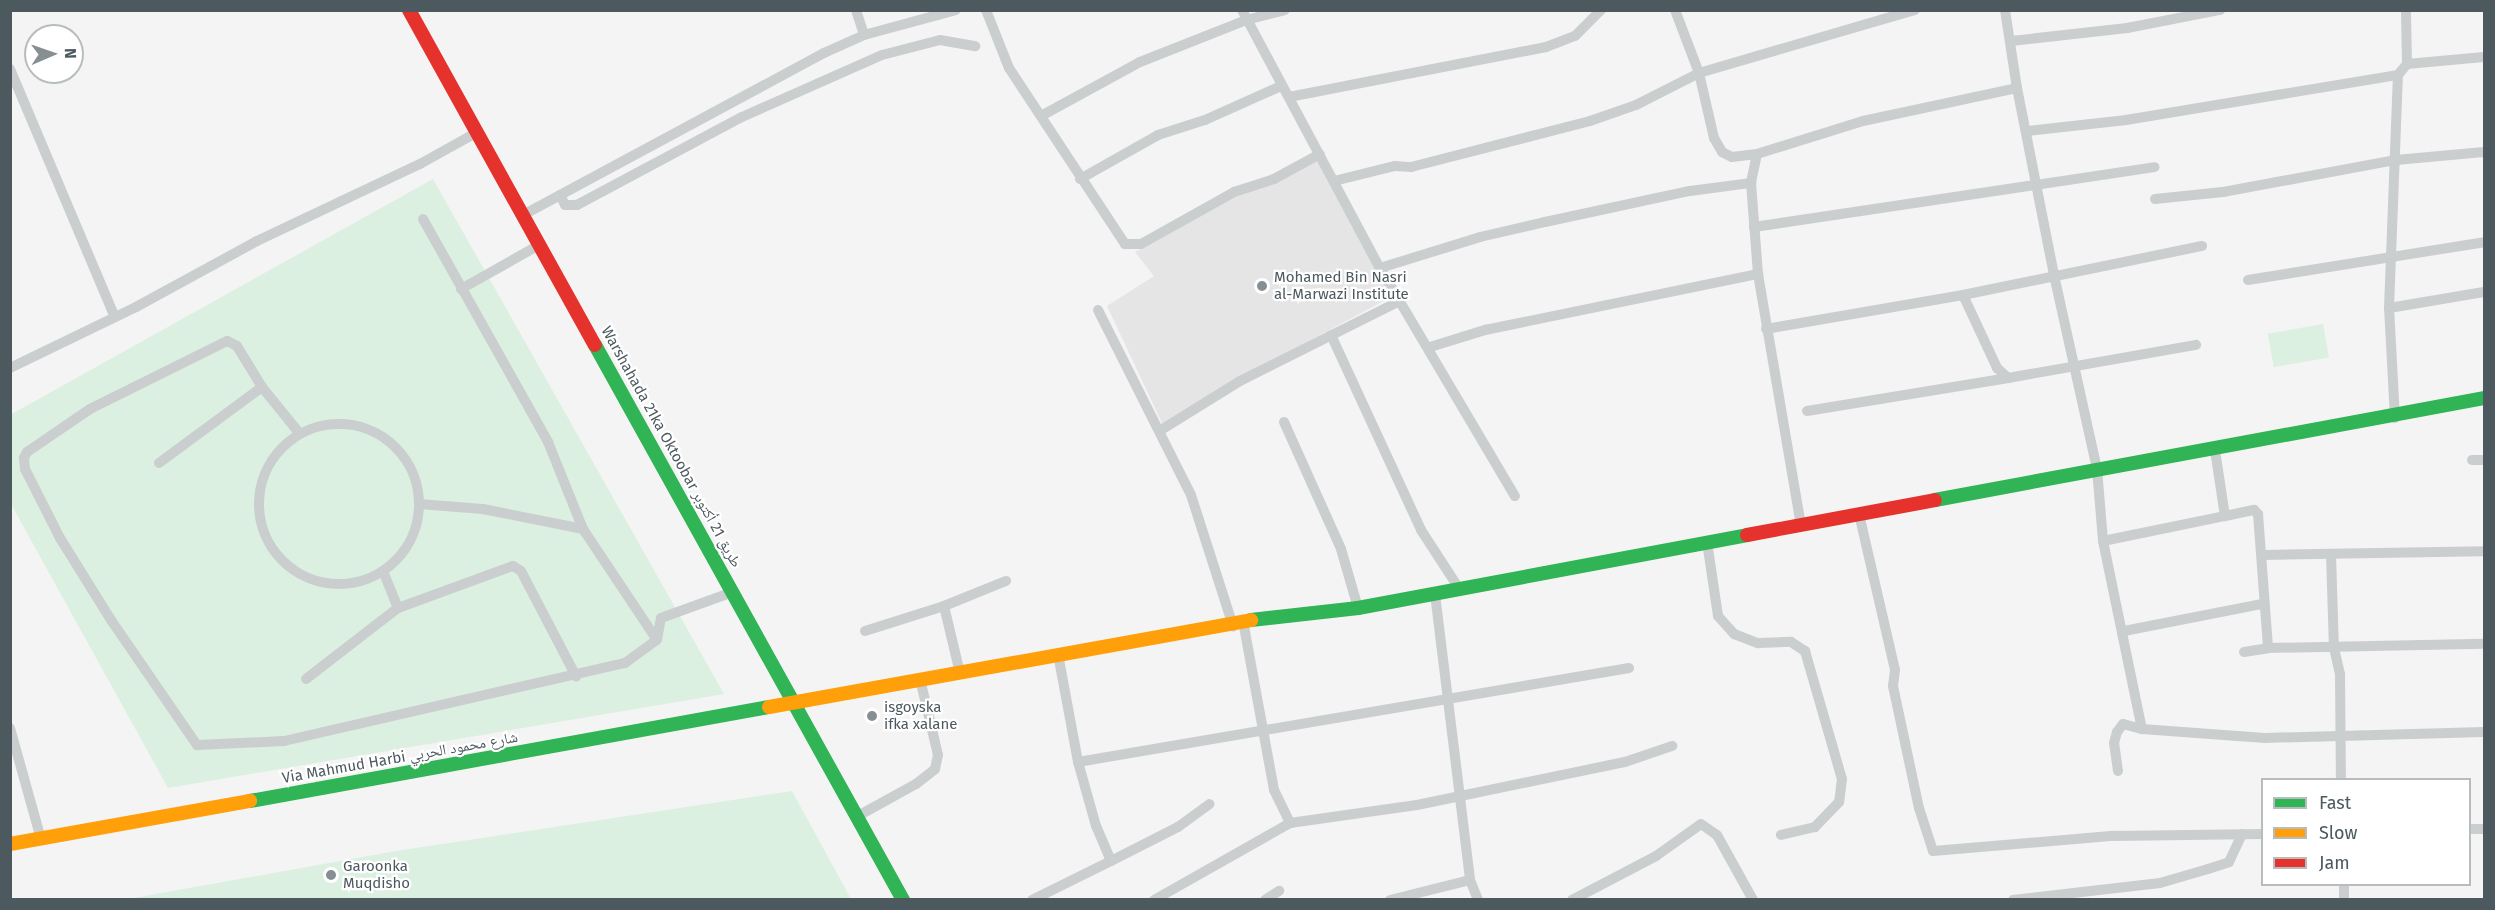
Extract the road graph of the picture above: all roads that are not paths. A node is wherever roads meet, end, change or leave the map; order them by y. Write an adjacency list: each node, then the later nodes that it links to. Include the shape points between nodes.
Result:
1 (409, 10): 26 (street, Warshahada 21ka Oktoobar طريق 21 أكتوبر)
2 (856, 10): 13 (street)
3 (956, 10): 13 (street)
4 (986, 10): 24 (street, via 1009,68)
5 (1285, 10): 12 (street)
6 (1601, 10): 23 (street, via 1575,36 1546,47)
7 (1675, 10): 19 (street)
8 (1915, 10): 19 (street)
9 (2006, 10): 14 (street)
10 (2220, 10): 14 (street, via 2127,28)
11 (2406, 10): 17 (street)
12 (1244, 15): 21 (street); 24 (street, via 1140,62)
13 (864, 35): 36 (street, via 824,52)
14 (2011, 41): 22 (street)
15 (975, 46): 36 (street, via 940,40 882,55 742,117 577,205 565,205)
16 (2484, 57): 17 (street)
17 (2407, 64): 20 (street)
18 (10, 69): 55 (street)
19 (1698, 73): 29 (street, via 1714,138 1722,152 1743,158); 33 (street, via 1636,105 1590,121 1411,167 1395,166)
20 (2398, 75): 25 (street, via 2126,120); 30 (street)
21 (1281, 86): 23 (street); 32 (street, via 1205,120 1158,135)
22 (2017, 88): 25 (street); 29 (street, via 1863,121)
23 (1289, 97): 28 (street)
24 (1041, 116): 32 (street)
25 (2028, 131): 35 (street)
26 (476, 133): 38 (street, Warshahada 21ka Oktoobar طريق 21 أكتوبر); 55 (street)
27 (2484, 152): 30 (street)
28 (1320, 154): 32 (street, via 1274,179 1234,192 1141,244 1125,244); 33 (street)
29 (1757, 154): 34 (street)
30 (2396, 160): 37 (street, via 2223,192); 44 (street)
31 (2155, 167): 35 (street)
32 (1080, 179)
33 (1334, 181): 45 (street)
34 (1751, 183): 40 (street); 45 (street, via 1690,191 1545,222 1480,237)
35 (2038, 186): 40 (street); 47 (street)
36 (560, 195): 38 (street)
37 (2155, 199)
38 (523, 215): 42 (street, Warshahada 21ka Oktoobar طريق 21 أكتوبر)
39 (423, 219): 49 (street)
40 (1754, 227): 46 (street)
41 (2484, 242): 44 (street)
42 (539, 245): 49 (street); 89 (street, Warshahada 21ka Oktoobar طريق 21 أكتوبر)
43 (2202, 246): 47 (street)
44 (2393, 256): 48 (street); 53 (street)
45 (1380, 268): 52 (street)
46 (1758, 274): 56 (street); 59 (street, via 1485,330)
47 (2054, 275): 51 (street); 60 (street)
48 (2248, 280)
49 (461, 289): 80 (street, via 548,442)
50 (2484, 292): 53 (street)
51 (1963, 295): 56 (street); 62 (street, via 1997,368)
52 (1400, 301): 57 (street); 59 (street)
53 (2389, 308): 66 (street)
54 (1098, 310): 68 (street)
55 (115, 317): 61 (street)
56 (1766, 329): 79 (street)
57 (1331, 335): 68 (street, via 1240,381); 88 (street, via 1421,530)
58 (2196, 345): 60 (street)
59 (1430, 347): 75 (street)
60 (2072, 365): 62 (street); 74 (street)
61 (10, 368)
62 (2008, 378): 65 (street)
63 (262, 387): 69 (street); 73 (street); 106 (street, via 237,346 222,342 90,409 27,452 24,458 25,469 60,538 197,745 284,741)
64 (2484, 398): 66 (street, Via Mahmud Harbi شارع محمود الحربي)
65 (1807, 411)
66 (2395, 418): 70 (street, Via Mahmud Harbi شارع محمود الحربي)
67 (1284, 422): 94 (street, via 1341,549)
68 (1161, 430): 95 (street, via 1191,495)
69 (300, 434): 76 (street, via 326,424 353,425 379,434 405,460 414,477); 86 (street, via 276,455 261,483 262,526 270,546 284,562 321,582 343,584)
70 (2215, 450): 74 (street, Via Mahmud Harbi شارع محمود الحربي); 78 (street)
71 (2472, 460): 72 (street)
72 (2484, 460)
73 (159, 463)
74 (2097, 469): 77 (street, Via Mahmud Harbi شارع محمود الحربي); 81 (street)
75 (1515, 496)
76 (419, 504): 80 (street, via 483,509); 86 (street, via 414,530 402,553)
77 (1858, 514): 79 (street, Via Mahmud Harbi شارع محمود الحربي); 124 (street, via 1895,670 1893,687 1919,808 1933,851 2091,837)
78 (2224, 516): 81 (street); 85 (street, via 2256,512)
79 (1801, 525): 82 (street, Via Mahmud Harbi شارع محمود الحربي)
80 (583, 529): 98 (street)
81 (2103, 541): 97 (street)
82 (1707, 542): 88 (street, Via Mahmud Harbi شارع محمود الحربي); 126 (street, via 1718,616 1734,634 1758,643 1791,642 1805,651 1842,779 1839,802 1815,827)
83 (2484, 551): 84 (street)
84 (2331, 554): 85 (street); 101 (street)
85 (2263, 555): 91 (street)
86 (383, 571): 93 (street)
87 (1006, 581): 92 (street)
88 (1460, 590): 90 (street, Via Mahmud Harbi شارع محمود الحربي)
89 (733, 591): 98 (street, via 661,618); 110 (street, Warshahada 21ka Oktoobar طريق 21 أكتوبر)
90 (1435, 594): 94 (street, Via Mahmud Harbi شارع محمود الحربي); 109 (street)
91 (2262, 604): 97 (street); 100 (street)
92 (944, 606): 96 (street); 105 (street)
93 (398, 608): 106 (street, via 517,567); 107 (street)
94 (1358, 608): 95 (street, Via Mahmud Harbi شارع محمود الحربي)
95 (1238, 624): 103 (street, Via Mahmud Harbi شارع محمود الحربي); 113 (street)
96 (865, 631)
97 (2124, 632): 112 (street)
98 (657, 640): 106 (street, via 625,663)
99 (2484, 644): 101 (street)
100 (2268, 648): 101 (street); 102 (street)
101 (2334, 648): 115 (street, via 2340,674)
102 (2244, 652)
103 (1058, 654): 105 (street, Via Mahmud Harbi شارع محمود الحربي); 117 (street)
104 (1629, 668): 109 (street)
105 (960, 673): 108 (street, Via Mahmud Harbi شارع محمود الحربي)
106 (576, 676)
107 (306, 679)
108 (920, 679): 110 (street, Via Mahmud Harbi شارع محمود الحربي); 122 (street, via 938,755 935,769)
109 (1450, 701): 113 (street); 120 (street)
110 (794, 703): 122 (street, Warshahada 21ka Oktoobar طريق 21 أكتوبر); 127 (street, Via Mahmud Harbi شارع محمود الحربي)
111 (10, 728): 127 (street)
112 (2142, 729): 115 (street, via 2265,738); 118 (street, via 2123,724 2117,732 2114,743)
113 (1266, 732): 117 (street); 123 (street, via 1274,790)
114 (2484, 732): 115 (street)
115 (2339, 733): 119 (street)
116 (1672, 746): 120 (street, via 1625,762)
117 (1078, 762): 129 (street, via 1096,826)
118 (2118, 771)
119 (2342, 778)
120 (1461, 794): 123 (street, via 1367,815); 130 (street)
121 (1210, 804): 129 (street, via 1178,827)
122 (856, 817): 133 (street, Warshahada 21ka Oktoobar طريق 21 أكتوبر)
123 (1290, 824): 135 (street)
124 (2242, 834): 125 (street); 132 (street, via 2229,862 2208,869 2160,883)
125 (2261, 834)
126 (1781, 835)
127 (41, 839): 128 (street, Via Mahmud Harbi شارع محمود الحربي)
128 (10, 844)
129 (1111, 861): 134 (street)
130 (1470, 880): 137 (street); 138 (street)
131 (1279, 891): 136 (street)
132 (2052, 897): 141 (street)
133 (903, 900)
134 (1032, 900)
135 (1154, 900)
136 (1265, 900)
137 (1390, 900)
138 (1478, 900)
139 (1572, 900): 140 (street, via 1656,856 1701,824 1717,835)
140 (1753, 900)
141 (2013, 900)

